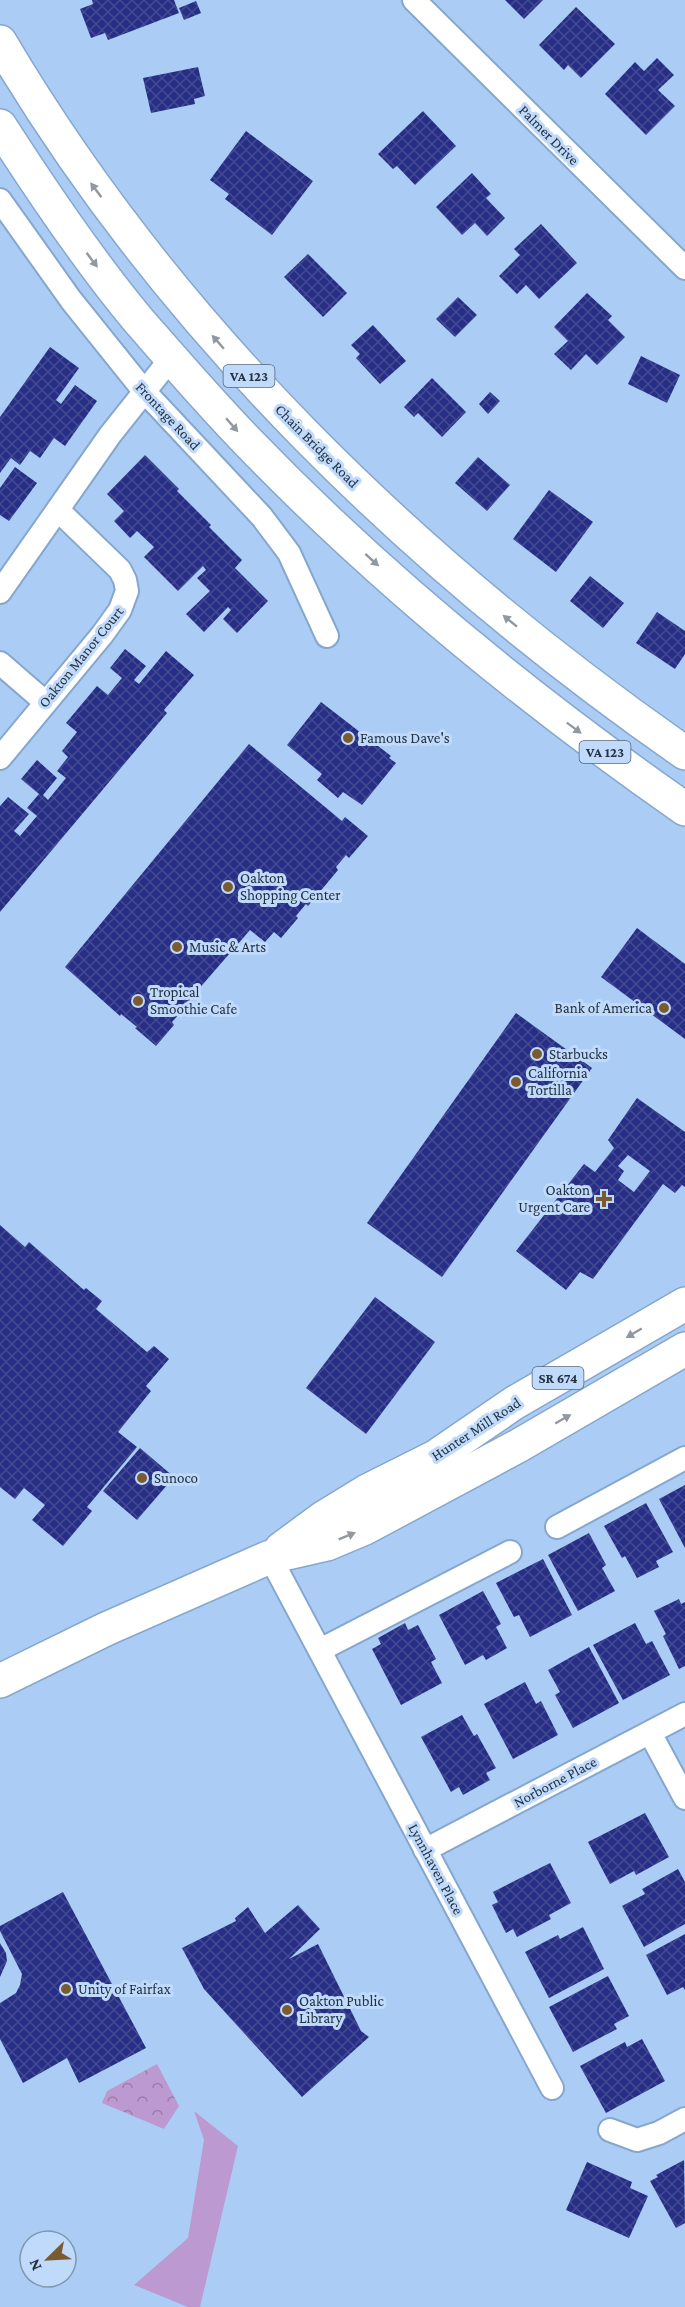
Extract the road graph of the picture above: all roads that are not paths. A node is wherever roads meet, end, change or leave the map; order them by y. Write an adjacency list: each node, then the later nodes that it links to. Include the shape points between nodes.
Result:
1 (414, 0): 5 (street, Palmer Drive)
2 (0, 42): 13 (main road, Chain Bridge Road / VA 123, one-way to 2, via 498,612 291,422 187,306 124,226 69,154)
3 (0, 126): 6 (main road, VA 123, one-way to 6, via 89,256)
4 (0, 200): 7 (street, Frontage Road, via 70,300)
5 (685, 268)
6 (172, 357): 7 (street); 15 (main road, VA 123, one-way to 15, via 246,440 325,518 414,597 527,693)
7 (144, 391): 8 (street); 10 (street, Frontage Road, via 262,517 288,553)
8 (58, 510): 9 (street); 12 (street, Oakton Manor Court, via 120,570 127,591 120,610 102,635)
9 (0, 592)
10 (327, 636)
11 (0, 663): 12 (street)
12 (45, 702): 14 (street, Oakton Manor Court)
13 (685, 753)
14 (0, 758)
15 (685, 809)
16 (685, 1304): 21 (main road, Hunter Mill Road / SR 674, one-way to 21, via 514,1403 435,1457 323,1518)
17 (683, 1354): 21 (main road, Hunter Mill Road / SR 674, one-way to 17, via 327,1544 365,1528)
18 (685, 1458): 19 (street)
19 (557, 1527)
20 (510, 1552): 22 (street)
21 (270, 1557): 22 (street, Lynnhaven Place); 23 (main road, Hunter Mill Road / SR 674, via 106,1629)
22 (320, 1650): 27 (street, Lynnhaven Place)
23 (0, 1681)
24 (685, 1714): 25 (street, Norborne Place)
25 (650, 1732): 26 (street); 27 (street, Norborne Place)
26 (685, 1798)
27 (425, 1850): 28 (street, Lynnhaven Place)
28 (552, 2088)
29 (685, 2120): 30 (street, via 637,2140)
30 (610, 2130)

